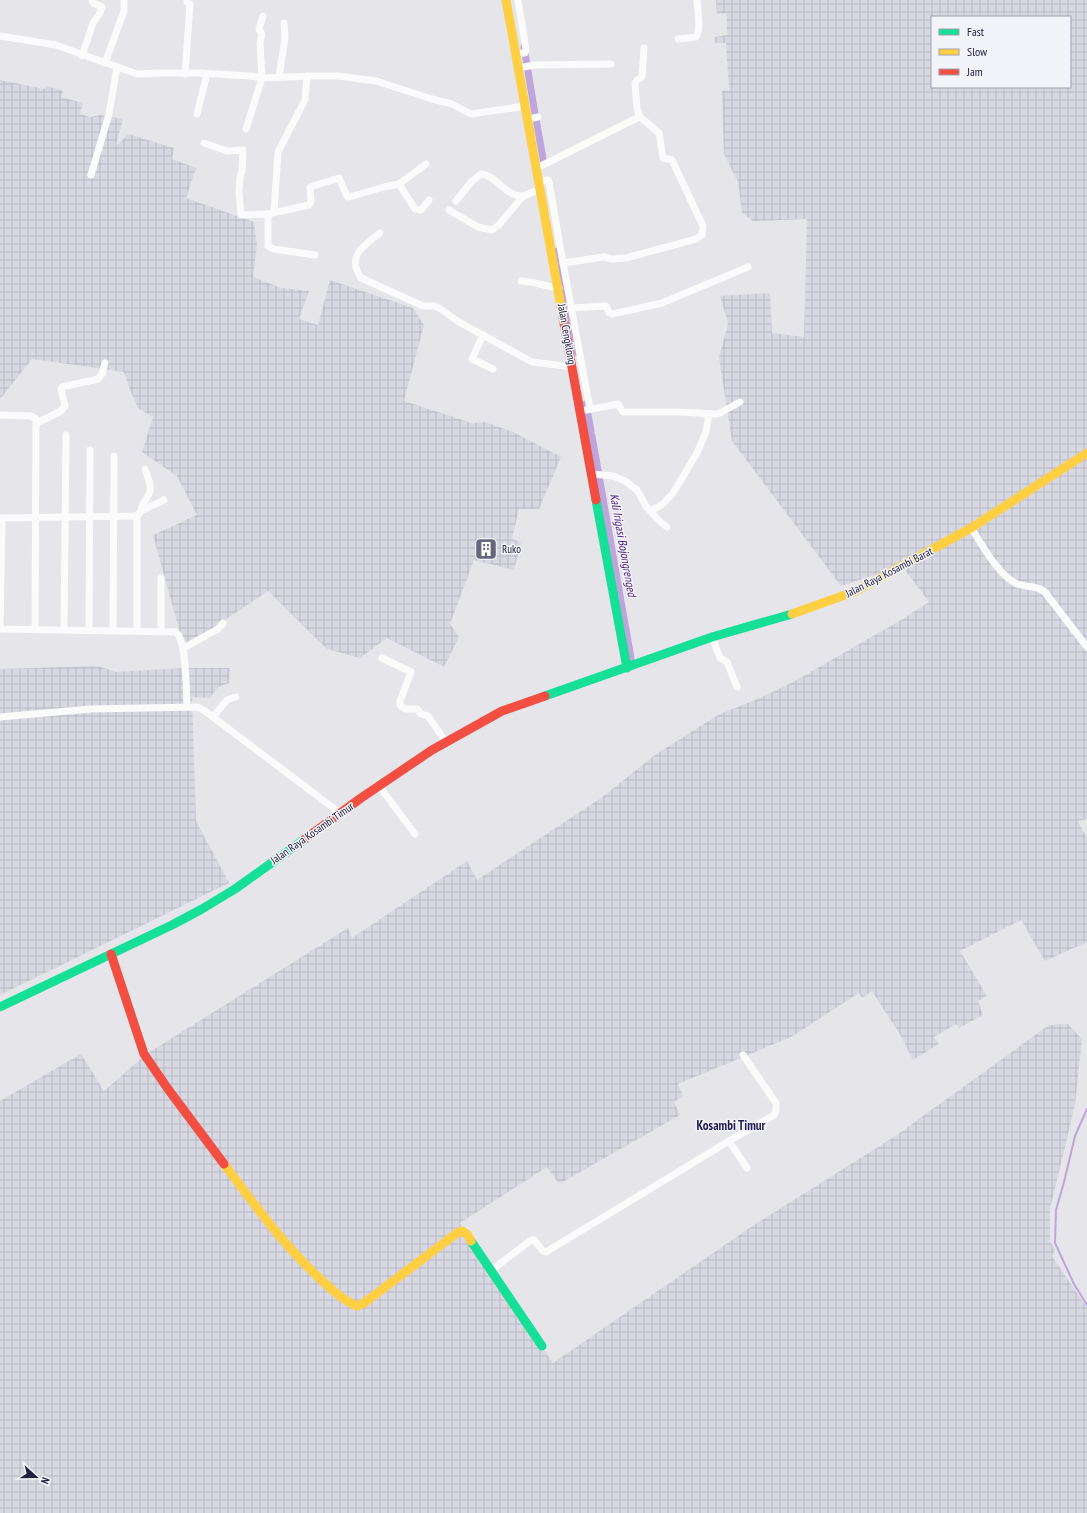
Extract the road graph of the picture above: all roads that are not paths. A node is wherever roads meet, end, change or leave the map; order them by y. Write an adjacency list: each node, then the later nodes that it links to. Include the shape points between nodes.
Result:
1 (92, 0): 13 (street, via 102,7 93,23)
2 (124, 0): 14 (street, via 124,12)
3 (187, 0): 18 (street, via 190,4)
4 (506, 0): 12 (main road, Jalan Cengklong)
5 (518, 0): 12 (street, via 526,44)
6 (697, 0): 10 (street, via 698,36)
7 (263, 16): 22 (street, via 259,27 262,34)
8 (284, 23): 21 (street, via 285,38)
9 (0, 36): 13 (street, via 56,45)
10 (678, 39)
11 (644, 48): 25 (street, via 642,77 635,84)
12 (519, 53): 17 (main road, Jalan Cengklong)
13 (82, 56): 14 (street)
14 (105, 63): 16 (street)
15 (611, 64): 17 (street)
16 (117, 67): 18 (street, via 137,74); 32 (street, via 109,114)
17 (524, 67): 23 (main road, Jalan Cengklong)
18 (185, 74): 19 (street)
19 (207, 74): 22 (street); 24 (street)
20 (307, 76): 21 (street); 23 (street, via 338,76 376,81 452,104 471,114); 39 (street, via 305,100 278,152)
21 (279, 77): 22 (street)
22 (262, 78): 28 (street)
23 (526, 106): 27 (main road, Jalan Cengklong)
24 (197, 114)
25 (639, 116): 31 (street); 43 (street, via 659,133 663,158 672,160 703,226 702,235 696,239 626,258 604,257)
26 (538, 117): 27 (street)
27 (528, 119): 31 (main road, Jalan Cengklong)
28 (246, 129)
29 (204, 143): 39 (street, via 227,151 243,150 240,178 241,215)
30 (426, 164): 34 (street)
31 (537, 168): 33 (main road, Jalan Cengklong)
32 (90, 175)
33 (542, 183): 35 (street); 40 (main road, Jalan Cengklong)
34 (399, 184): 36 (street, via 415,209 421,210); 39 (street, via 349,197 339,178 310,187 309,205)
35 (523, 196): 37 (street, via 510,192 487,175 481,174); 38 (street, via 492,230 478,227)
36 (429, 200)
37 (456, 201)
38 (449, 210)
39 (271, 213): 42 (street, via 268,246 273,249)
40 (553, 231): 43 (street); 45 (main road, Jalan Cengklong)
41 (380, 234): 49 (street, via 357,253 356,267 361,278 423,306 439,308)
42 (315, 255)
43 (562, 263): 45 (street)
44 (748, 267): 48 (street, via 681,296 636,310 612,314 605,306)
45 (561, 277): 47 (main road, Jalan Cengklong); 48 (street)
46 (521, 281): 47 (street)
47 (559, 288): 51 (main road, Jalan Cengklong)
48 (571, 308): 54 (street)
49 (483, 335): 51 (street, via 532,362); 52 (street, via 472,360)
50 (105, 363): 57 (street, via 98,379 62,387 65,406 61,411)
51 (572, 367): 54 (main road, Jalan Cengklong)
52 (492, 369)
53 (740, 402): 55 (street, via 720,413)
54 (585, 410): 55 (street, via 618,404 623,412); 63 (main road, Jalan Cengklong)
55 (709, 414): 65 (street, via 706,432 697,452 673,493 663,504)
56 (0, 415): 57 (street, via 31,416)
57 (36, 421): 68 (street)
58 (66, 435): 69 (street)
59 (90, 450): 70 (street)
60 (1087, 453): 73 (main road, Jalan Raya Kosambi Barat)
61 (114, 456): 67 (street)
62 (145, 469): 66 (street, via 150,489)
63 (596, 474): 65 (street, via 618,477 625,481 637,490); 86 (main road, Jalan Cengklong)
64 (164, 500): 66 (street)
65 (651, 511): 72 (street)
66 (139, 513): 67 (street); 80 (street)
67 (114, 516): 70 (street); 79 (street)
68 (36, 517): 69 (street); 71 (street); 76 (street)
69 (65, 517): 70 (street); 77 (street)
70 (90, 517): 78 (street)
71 (1, 518): 76 (street, via 0,629)
72 (667, 527)
73 (971, 528): 82 (main road, Jalan Raya Kosambi Barat, via 856,591 799,612); 83 (street, via 1004,574 1017,584 1044,591)
74 (161, 578): 81 (street)
75 (223, 623): 84 (street)
76 (35, 630): 77 (street)
77 (64, 630): 78 (street)
78 (89, 630): 79 (street)
79 (113, 630): 80 (street)
80 (137, 630): 81 (street)
81 (161, 630): 84 (street, via 179,634)
82 (712, 637): 86 (main road, Jalan Raya Kosambi Barat); 87 (street, via 720,658 727,663)
83 (1087, 647)
84 (184, 648): 89 (street)
85 (382, 658): 92 (street, via 411,672 400,704 405,709 417,709 421,714 428,716)
86 (627, 668): 92 (main road, Jalan Raya Kosambi Timur, via 502,711)
87 (737, 687)
88 (236, 697): 91 (street, via 227,700)
89 (187, 707): 90 (street, via 91,709); 91 (street, via 199,708)
90 (0, 716)
91 (213, 717): 94 (street)
92 (446, 742): 93 (main road, Jalan Raya Kosambi Timur)
93 (379, 786): 94 (main road, Jalan Raya Kosambi Timur); 95 (street)
94 (340, 813): 96 (main road, Jalan Raya Kosambi Timur, via 235,889 172,925)
95 (415, 834)
96 (111, 954): 97 (main road, Jalan Raya Kosambi Timur); 101 (main road, via 144,1054 150,1063 277,1233 318,1277 347,1303 357,1306 364,1302 462,1231 467,1234)
97 (0, 1007)
98 (743, 1055): 99 (street, via 776,1103 776,1111 774,1115)
99 (729, 1141): 100 (street); 101 (street, via 546,1252 531,1240)
100 (747, 1168)
101 (492, 1270): 102 (main road)
102 (542, 1346)

